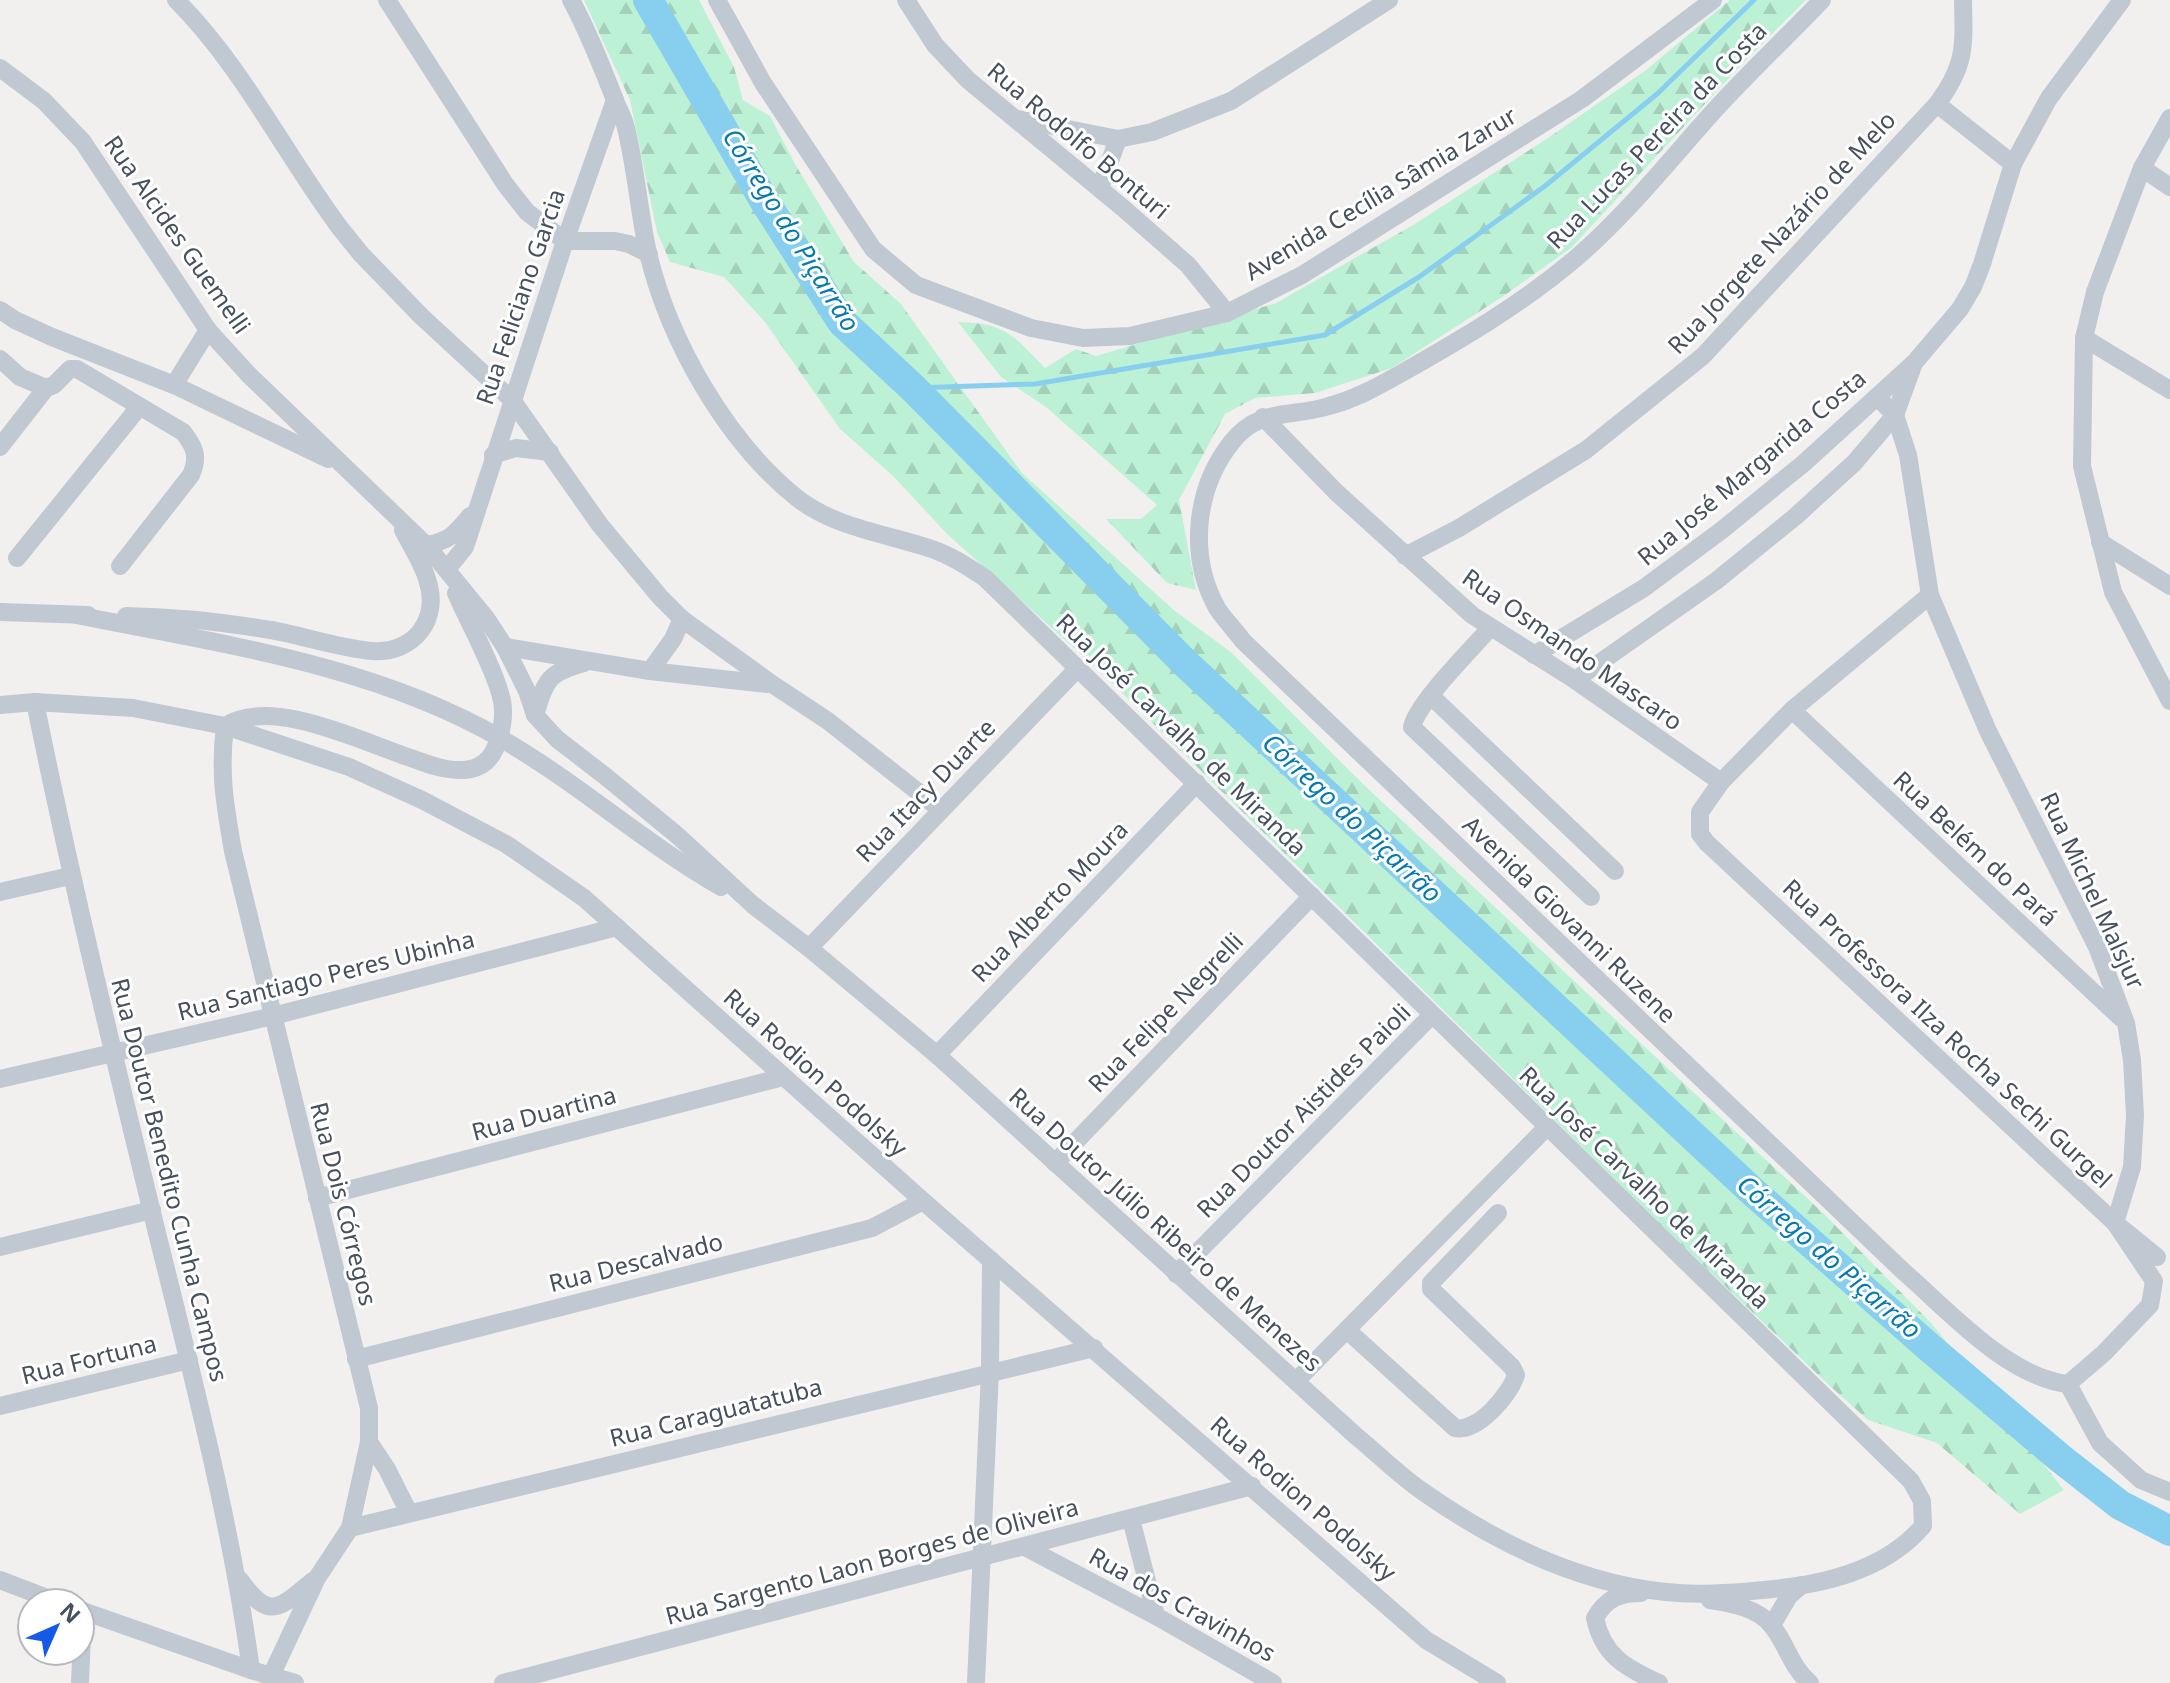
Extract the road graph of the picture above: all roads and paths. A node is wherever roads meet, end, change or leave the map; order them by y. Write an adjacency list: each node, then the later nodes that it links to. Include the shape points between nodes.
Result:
1 (176, 0): 33 (street, via 203,27 322,205 361,254)
2 (387, 0): 21 (street, via 515,199)
3 (571, 0): 12 (street, Rua José Carvalho de Miranda)
4 (717, 0): 24 (street, Avenida Cecília Sâmia Zarur, via 763,83 873,249 916,285 1031,328 1083,338 1130,336)
5 (906, 0): 14 (street, Rua Rodolfo Bonturi, via 935,45)
6 (1389, 0): 16 (street, via 1231,101 1152,132)
7 (1713, 0): 24 (street, Avenida Cecília Sâmia Zarur, via 1558,114 1302,275)
8 (1822, 0): 36 (street, Rua Lucas Pereira da Costa, via 1578,256 1514,308 1364,394 1327,407)
9 (1963, 0): 13 (street, Rua Jorgete Nazário de Melo, via 1960,65)
10 (2122, 0): 17 (street, Rua José Margarida Costa, via 2049,98)
11 (0, 68): 25 (street, Rua Alcides Guemelli, via 44,101 83,142)
12 (615, 100): 21 (street, Rua Feliciano Garcia); 22 (street, Rua José Carvalho de Miranda, via 626,125)
13 (1937, 104): 17 (street); 45 (street, Rua Jorgete Nazário de Melo, via 1703,356 1586,450)
14 (1015, 118): 16 (street); 20 (street, Rua Rodolfo Bonturi)
15 (2170, 118): 18 (street)
16 (1118, 139): 20 (street)
17 (2013, 164): 28 (street, Rua José Margarida Costa, via 1973,287)
18 (2142, 168): 19 (street); 26 (street, via 2095,292)
19 (2170, 187)
20 (1100, 188): 24 (street, Rua Rodolfo Bonturi, via 1188,265)
21 (565, 241): 22 (street, via 615,241); 33 (street, Rua Feliciano Garcia)
22 (649, 254): 58 (street, Rua José Carvalho de Miranda, via 666,311 688,357 751,454 776,480 837,519 956,559 985,578)
23 (0, 310): 29 (street, via 52,337)
24 (1227, 313)
25 (208, 330): 29 (street); 40 (street, Rua Alcides Guemelli)
26 (2084, 338): 31 (street); 43 (street, via 2082,466)
27 (0, 359): 30 (street, via 20,377)
28 (1914, 363): 32 (street, Rua José Margarida Costa); 35 (street, Rua José Margarida Costa)
29 (174, 385): 40 (street)
30 (46, 388): 34 (street, via 77,369); 37 (street)
31 (2170, 390)
32 (1877, 397): 35 (street, Rua Michel Malsjur); 56 (street, Rua José Margarida Costa, via 1722,530 1644,588)
33 (512, 400): 38 (street); 39 (street, Rua Feliciano Garcia)
34 (139, 407): 46 (street); 47 (street, via 183,432 196,464)
35 (1895, 415): 50 (street, Rua Michel Malsjur, via 1908,455); 60 (street, Rua José Margarida Costa, via 1854,463 1755,551)
36 (1263, 417): 45 (street, Rua Osmando Mascaro); 104 (street, Avenida Giovanni Ruzene, via 1240,431 1222,458 1201,504 1198,534 1203,570 1217,608 1243,641 1903,1271 2024,1372)
37 (0, 447)
38 (550, 452): 39 (street, via 516,448); 53 (street, via 600,525)
39 (493, 455): 41 (street, Rua Feliciano Garcia)
40 (346, 467): 42 (street, Rua Alcides Guemelli)
41 (475, 510): 44 (street, Rua Feliciano Garcia, via 452,537); 48 (street, Rua Feliciano Garcia, via 465,547)
42 (394, 514): 44 (street, Rua Alcides Guemelli); 52 (street, via 430,594 425,625 403,648 373,651 177,617)
43 (2100, 542): 49 (street); 63 (street, via 2113,592)
44 (426, 545): 48 (street, Rua Alcides Guemelli)
45 (1405, 556): 54 (street, Rua Osmando Mascaro)
46 (17, 558)
47 (120, 566)
48 (447, 569): 55 (street, Rua Doutor Júlio Ribeiro de Menezes); 68 (street, via 501,694)
49 (2170, 586)
50 (1930, 595): 65 (street); 82 (street, Rua Michel Malsjur, via 1988,731 2097,947)
51 (0, 612): 52 (street)
52 (77, 615): 68 (street, via 345,672)
53 (682, 619): 59 (street); 61 (street)
54 (1490, 628): 56 (street, Rua Osmando Mascaro); 62 (street)
55 (505, 647): 57 (street); 66 (street, Rua Doutor Júlio Ribeiro de Menezes)
56 (1534, 655): 60 (street, Rua Osmando Mascaro)
57 (587, 662): 59 (street); 66 (street, via 545,682)
58 (1078, 668): 70 (street, Rua José Carvalho de Miranda); 71 (street, Rua Itacy Duarte)
59 (650, 671): 61 (street)
60 (1575, 680): 69 (street, Rua Osmando Mascaro)
61 (772, 684): 71 (street)
62 (1431, 696): 72 (street); 76 (street, via 1412,727)
63 (2170, 701)
64 (13, 703): 67 (street, Rua Rodion Podolsky, via 133,708); 73 (street, Rua Doutor Benedito Cunha Campos)
65 (1792, 710): 69 (street); 82 (street, Rua Belém do Pará)
66 (535, 715): 77 (street, Rua Doutor Júlio Ribeiro de Menezes)
67 (225, 726): 68 (street, via 236,719 280,716 434,766 462,770 487,761); 78 (street, Rua Rodion Podolsky, via 349,767 460,818 550,873); 80 (street, Rua Dois Córregos, via 222,786)
68 (499, 737): 77 (street)
69 (1721, 782): 93 (street, Rua Professora Ilza Rocha Sechi Gurgel, via 1700,812 1700,834 1707,843)
70 (1197, 783): 75 (street, Rua José Carvalho de Miranda); 84 (street, Rua Alberto Moura)
71 (941, 810): 79 (street, Rua Itacy Duarte)
72 (1615, 871)
73 (70, 876): 74 (street); 83 (street, Rua Doutor Benedito Cunha Campos)
74 (0, 892)
75 (1312, 896): 81 (street, Rua José Carvalho de Miranda); 88 (street, Rua Felipe Negrelli)
76 (1591, 897)
77 (753, 905): 79 (street, Rua Doutor Júlio Ribeiro de Menezes)
78 (617, 927): 80 (street, Rua Santiago Peres Ubinha); 85 (street, Rua Rodion Podolsky)
79 (809, 948): 84 (street, Rua Doutor Júlio Ribeiro de Menezes)
80 (273, 1016): 83 (street, Rua Santiago Peres Ubinha); 89 (street, Rua Dois Córregos)
81 (1431, 1016): 87 (street, Rua José Carvalho de Miranda); 97 (street, Rua Doutor Aistides Paioli)
82 (2126, 1023): 93 (street, Rua Michel Malsjur, via 2135,1115 2132,1167)
83 (114, 1051): 86 (street, Rua Santiago Peres Ubinha); 91 (street, Rua Doutor Benedito Cunha Campos)
84 (937, 1055): 88 (street, Rua Doutor Júlio Ribeiro de Menezes)
85 (783, 1077): 89 (street, Rua Duartina); 90 (street, Rua Rodion Podolsky)
86 (0, 1079)
87 (1547, 1127): 98 (street); 107 (street, Rua José Carvalho de Miranda)
88 (1055, 1163): 97 (street, Rua Doutor Júlio Ribeiro de Menezes)
89 (317, 1198): 100 (street, Rua Dois Córregos)
90 (923, 1201): 96 (street, Rua Rodion Podolsky); 100 (street, Rua Descalvado, via 872,1228)
91 (152, 1210): 94 (street); 101 (street, Rua Doutor Benedito Cunha Campos)
92 (1498, 1213): 98 (street, via 1431,1283 1431,1289 1516,1375 1508,1392 1476,1426 1455,1428)
93 (2115, 1223): 95 (street, Rua Professora Ilza Rocha Sechi Gurgel); 104 (street, via 2154,1281 2150,1305)
94 (0, 1247)
95 (2157, 1257)
96 (991, 1260): 99 (street, Rua Rodion Podolsky); 102 (street)
97 (1176, 1274): 103 (street, Rua Doutor Júlio Ribeiro de Menezes)
98 (1348, 1331): 103 (street)
99 (1094, 1348): 102 (street, Rua Caraguatatuba); 108 (street, Rua Rodion Podolsky)
100 (356, 1359): 106 (street, Rua Dois Córregos, via 369,1408)
101 (189, 1360): 105 (street, Rua Fortuna); 115 (street, Rua Doutor Benedito Cunha Campos)
102 (990, 1371): 110 (street, Rua Caraguatatuba); 114 (street)
103 (1296, 1381): 118 (street, Rua Doutor Júlio Ribeiro de Menezes, via 1421,1490 1476,1525 1562,1567)
104 (2068, 1384): 109 (street, via 2100,1443 2141,1480)
105 (0, 1406)
106 (369, 1442): 110 (street); 112 (street, Rua Dois Córregos)
107 (1889, 1460): 117 (street, Rua Doutor Júlio Ribeiro de Menezes, via 1922,1501 1923,1526 1880,1562)
108 (1252, 1486): 111 (street, Rua Sargento Laon Borges de Oliveira); 132 (street, Rua Rodion Podolsky, via 1426,1640)
109 (2170, 1492)
110 (409, 1513): 112 (street, Rua Caraguatatuba)
111 (1131, 1519): 113 (street, Rua Sargento Laon Borges de Oliveira); 121 (street)
112 (350, 1528): 116 (street, Rua Dois Córregos)
113 (1025, 1547): 114 (street, Rua Sargento Laon Borges de Oliveira); 121 (street, Rua dos Cravinhos)
114 (981, 1557): 126 (street, Rua Sargento Laon Borges de Oliveira); 130 (street)
115 (238, 1577): 119 (street, via 257,1602); 123 (street, Rua Doutor Benedito Cunha Campos)
116 (317, 1578): 119 (street); 124 (street, Rua Dois Córregos)
117 (1802, 1585): 118 (street, Rua Doutor Júlio Ribeiro de Menezes); 122 (street)
118 (1666, 1592): 122 (street, via 1733,1604); 133 (street, via 1613,1597 1595,1618 1599,1637 1617,1659)
119 (271, 1607): 123 (street); 124 (street)
120 (96, 1616): 125 (street)
121 (1156, 1616): 131 (street, Rua dos Cravinhos)
122 (1772, 1625): 134 (street)
123 (245, 1627): 125 (street, Rua Doutor Benedito Cunha Campos)
124 (288, 1639): 127 (street, Rua Dois Córregos)
125 (251, 1670): 127 (street)
126 (559, 1676): 129 (street, Rua Sargento Laon Borges de Oliveira)
127 (270, 1679): 128 (street)
128 (295, 1683)
129 (503, 1683)
130 (976, 1683)
131 (1273, 1683)
132 (1497, 1683)
133 (1659, 1683)
134 (1810, 1683)

